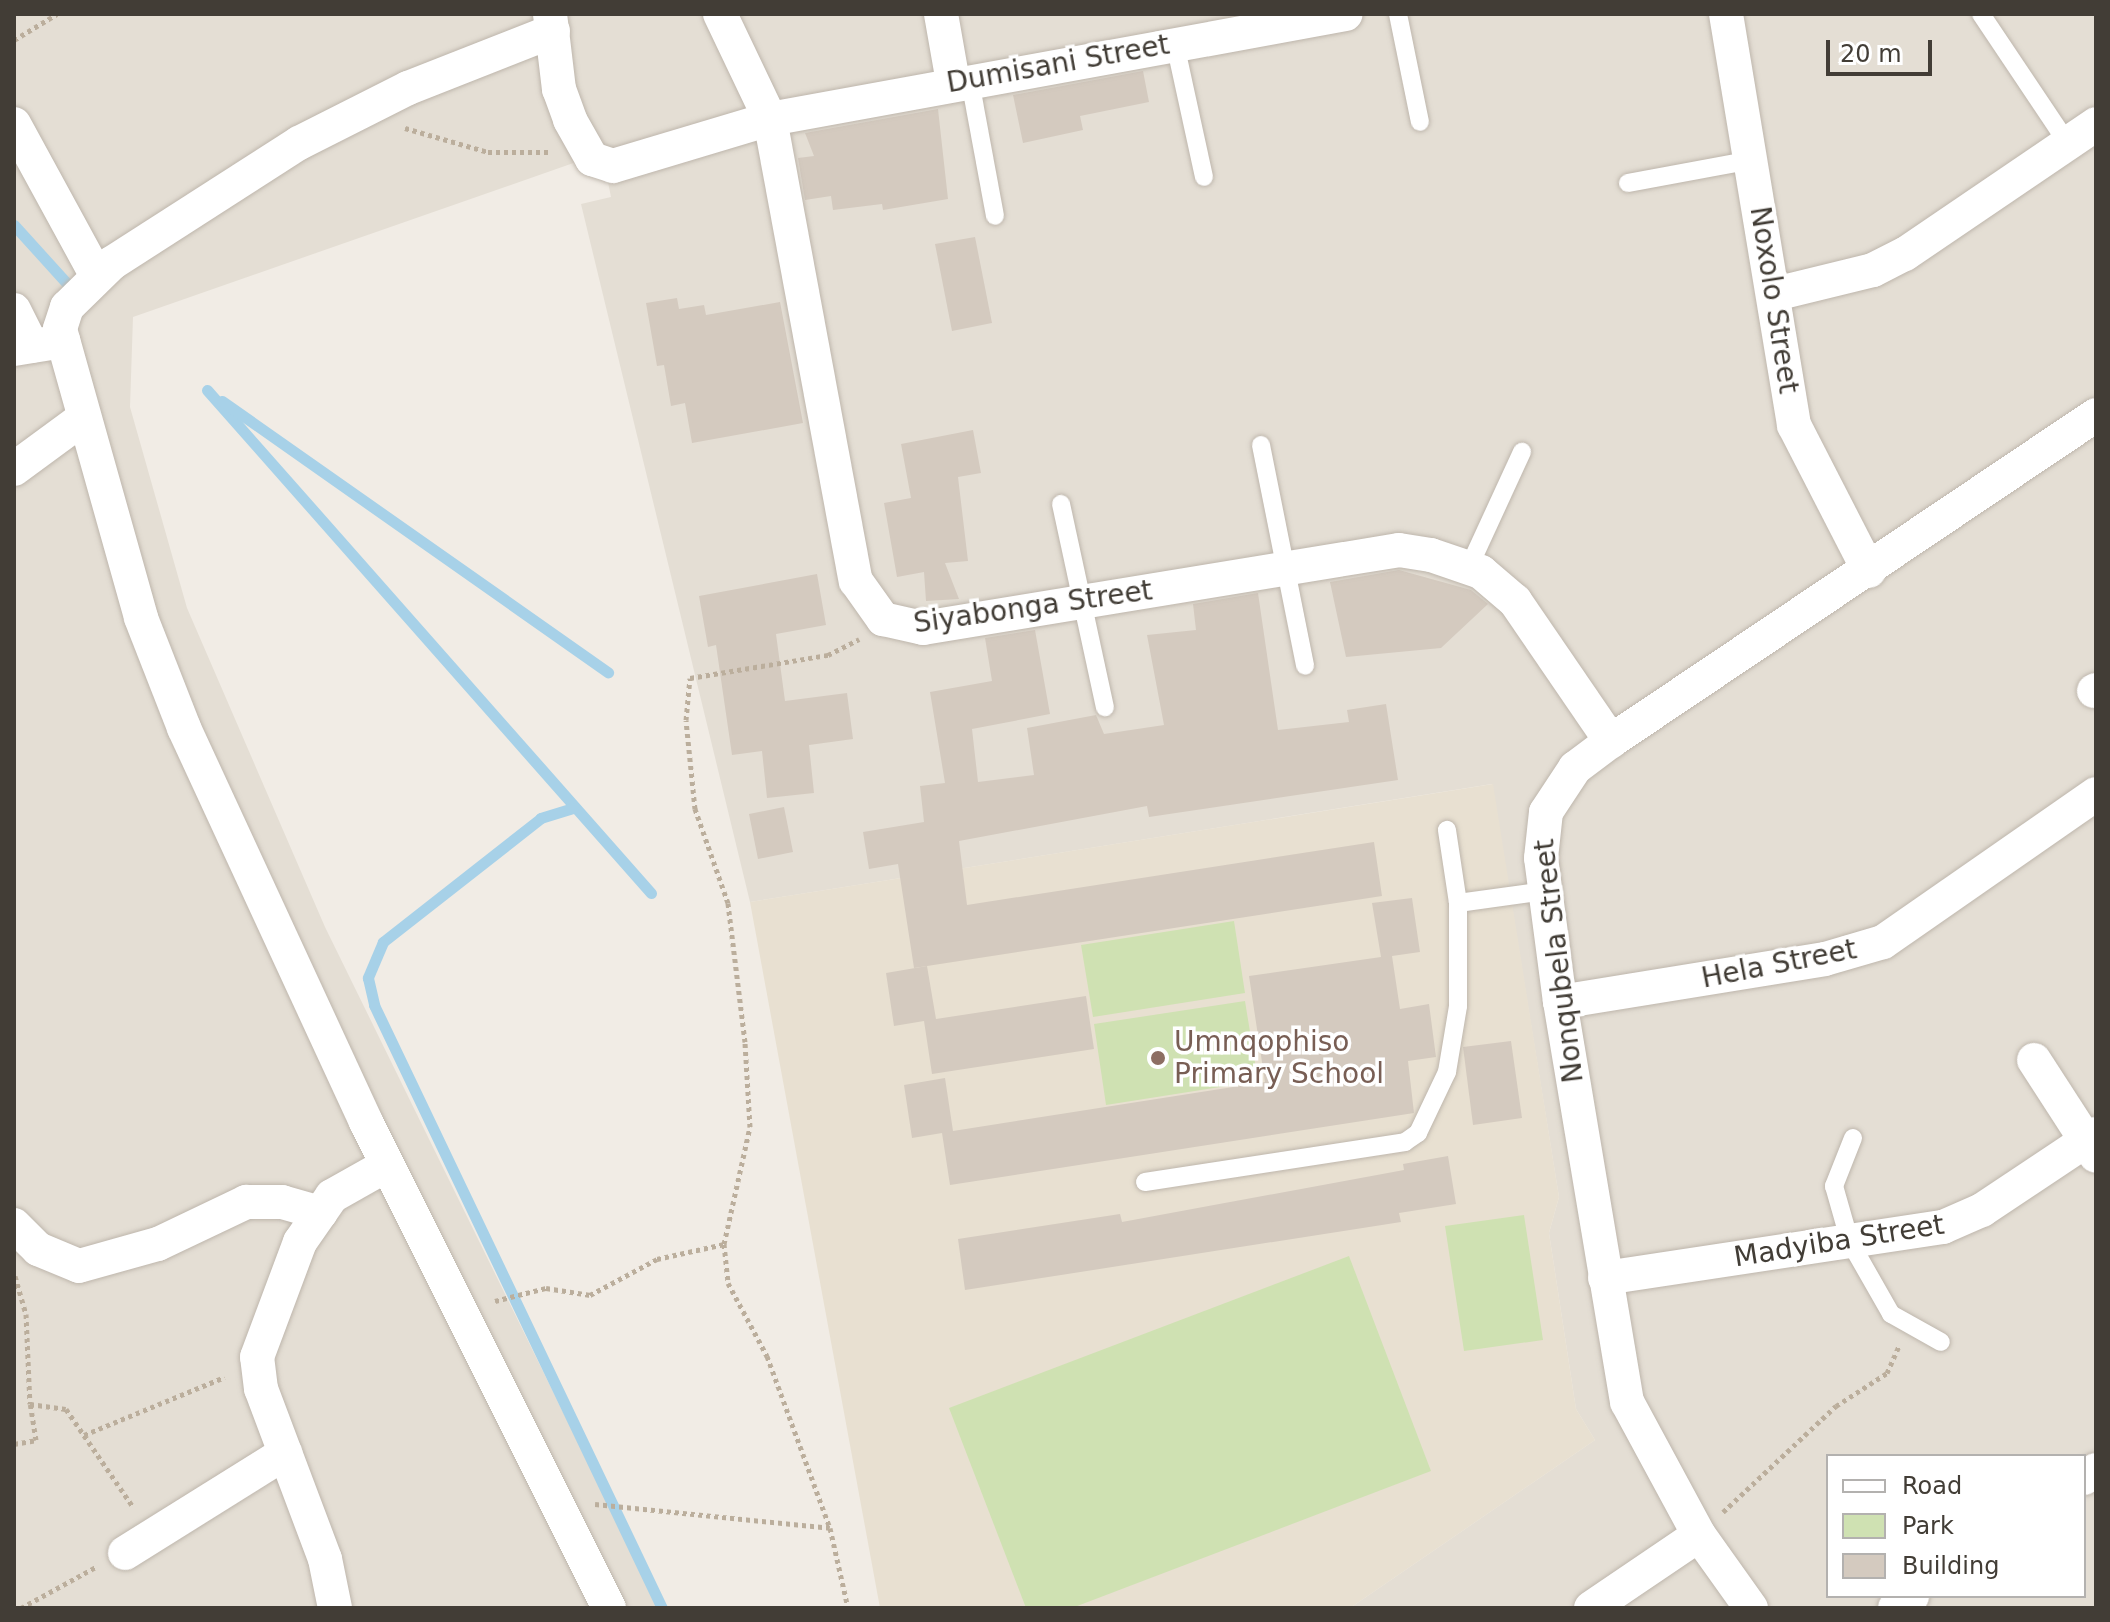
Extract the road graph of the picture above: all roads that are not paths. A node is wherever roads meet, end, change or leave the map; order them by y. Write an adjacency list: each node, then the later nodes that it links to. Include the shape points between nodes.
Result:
1 (720, 14): 10 (street, Siyabonga Street)
2 (941, 14): 9 (street)
3 (1346, 14): 8 (street, Dumisani Street)
4 (1398, 14): 11 (lane)
5 (1726, 14): 15 (street, Noxolo Street)
6 (1981, 14): 14 (lane)
7 (552, 22): 10 (street, Dumisani Street, via 559,89 598,164 630,164); 19 (street, via 353,116 139,241)
8 (1175, 44): 9 (street, Dumisani Street); 16 (lane)
9 (961, 82): 10 (street, Dumisani Street); 18 (lane)
10 (770, 119): 32 (street, Siyabonga Street, via 856,581 883,619 923,628)
11 (1420, 122)
12 (14, 124): 19 (street)
13 (2096, 124): 14 (street)
14 (2068, 144): 20 (street, via 1905,254 1873,270)
15 (1752, 160): 17 (lane); 20 (street, Noxolo Street)
16 (1204, 177)
17 (1628, 183)
18 (995, 216)
19 (97, 276): 22 (street)
20 (1775, 294): 31 (street, Noxolo Street, via 1794,425)
21 (14, 310): 22 (street)
22 (37, 345): 24 (street)
23 (2096, 415): 31 (street, Nonqubela Street)
24 (82, 419): 27 (street); 44 (street, via 141,618 184,728)
25 (1261, 445): 30 (lane)
26 (1522, 452): 29 (lane)
27 (14, 469)
28 (1061, 504): 32 (lane)
29 (1469, 567): 30 (street, Siyabonga Street, via 1399,550); 35 (street, Siyabonga Street, via 1515,601)
30 (1288, 568): 32 (street, Siyabonga Street); 33 (lane)
31 (1869, 571): 35 (street, Nonqubela Street)
32 (1082, 602): 34 (lane)
33 (1305, 666)
34 (1105, 707)
35 (1611, 741): 38 (street, Nonqubela Street, via 1575,768 1546,812)
36 (2096, 794): 40 (street, Hela Street, via 1883,942 1825,959)
37 (1447, 830): 39 (lane)
38 (1546, 891): 39 (lane); 40 (street, Nonqubela Street)
39 (1458, 903): 45 (lane, via 1452,1047 1438,1098 1418,1133 1405,1142)
40 (1560, 1002): 49 (street, Nonqubela Street)
41 (2034, 1060): 43 (street)
42 (1853, 1138): 48 (lane, via 1834,1186)
43 (2093, 1144): 48 (street, Madyiba Street, via 1961,1220)
44 (387, 1165): 46 (street, via 332,1196); 55 (street)
45 (1145, 1182)
46 (320, 1213): 47 (street, via 282,1202 246,1202 158,1244 79,1266 38,1249); 51 (street, via 282,1279 257,1369)
47 (14, 1225)
48 (1850, 1242): 49 (street, Madyiba Street); 50 (lane, via 1873,1291 1907,1328)
49 (1605, 1278): 52 (street, Nonqubela Street, via 1627,1402)
50 (1941, 1342)
51 (285, 1453): 53 (street); 54 (street, via 325,1559)
52 (1699, 1535): 56 (street); 57 (street, Nonqubela Street)
53 (138, 1544)
54 (335, 1608)
55 (609, 1608)
56 (1591, 1608)
57 (1751, 1608)

